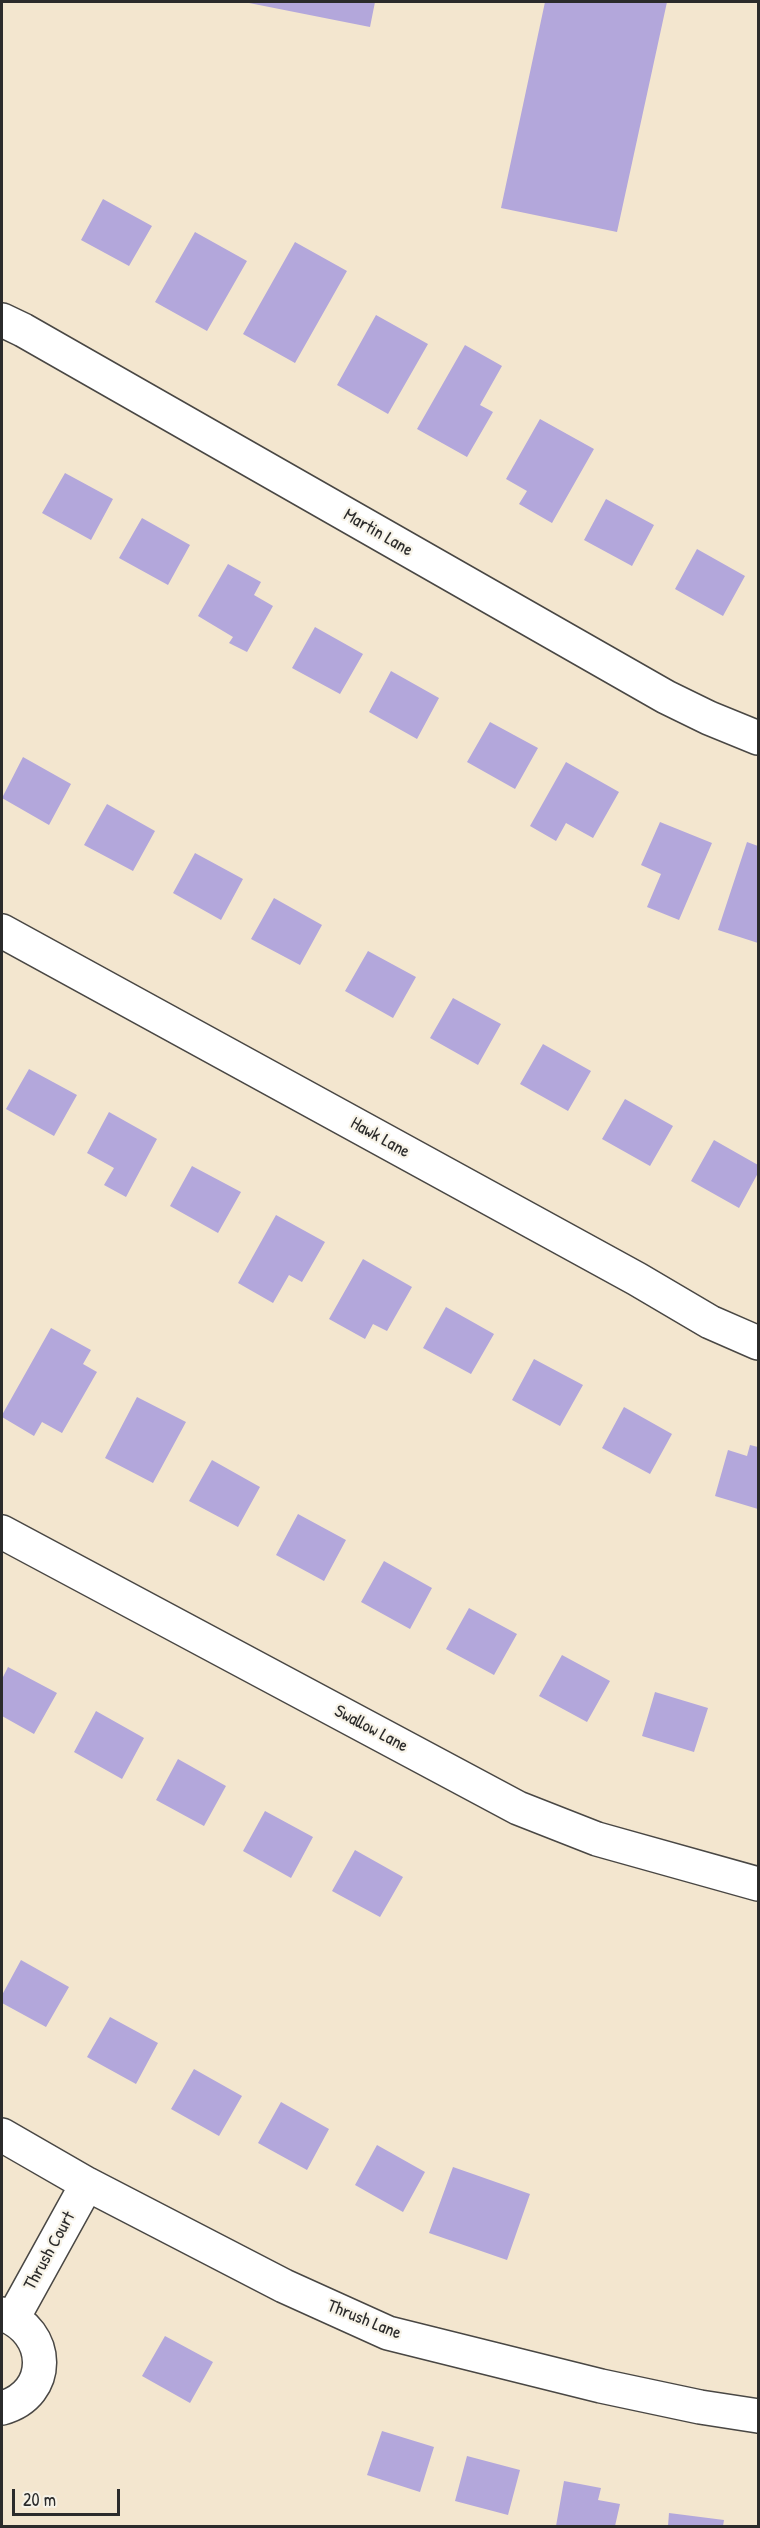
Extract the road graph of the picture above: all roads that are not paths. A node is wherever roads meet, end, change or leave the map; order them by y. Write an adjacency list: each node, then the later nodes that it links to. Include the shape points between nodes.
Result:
1 (2, 320): 2 (street, Martin Lane, via 666,696)
2 (759, 738)
3 (2, 931): 4 (street, Hawk Lane, via 710,1322)
4 (759, 1343)
5 (2, 1532): 6 (street, Swallow Lane, via 518,1808 597,1839)
6 (759, 1884)
7 (2, 2135): 8 (street, Thrush Lane)
8 (87, 2184): 9 (street, Thrush Court); 11 (street, Thrush Lane, via 284,2286 388,2332 601,2386)
9 (7, 2316): 10 (street, Thrush Court, via 26,2327 35,2340 39,2370 24,2397)
10 (2, 2408)
11 (759, 2416)

